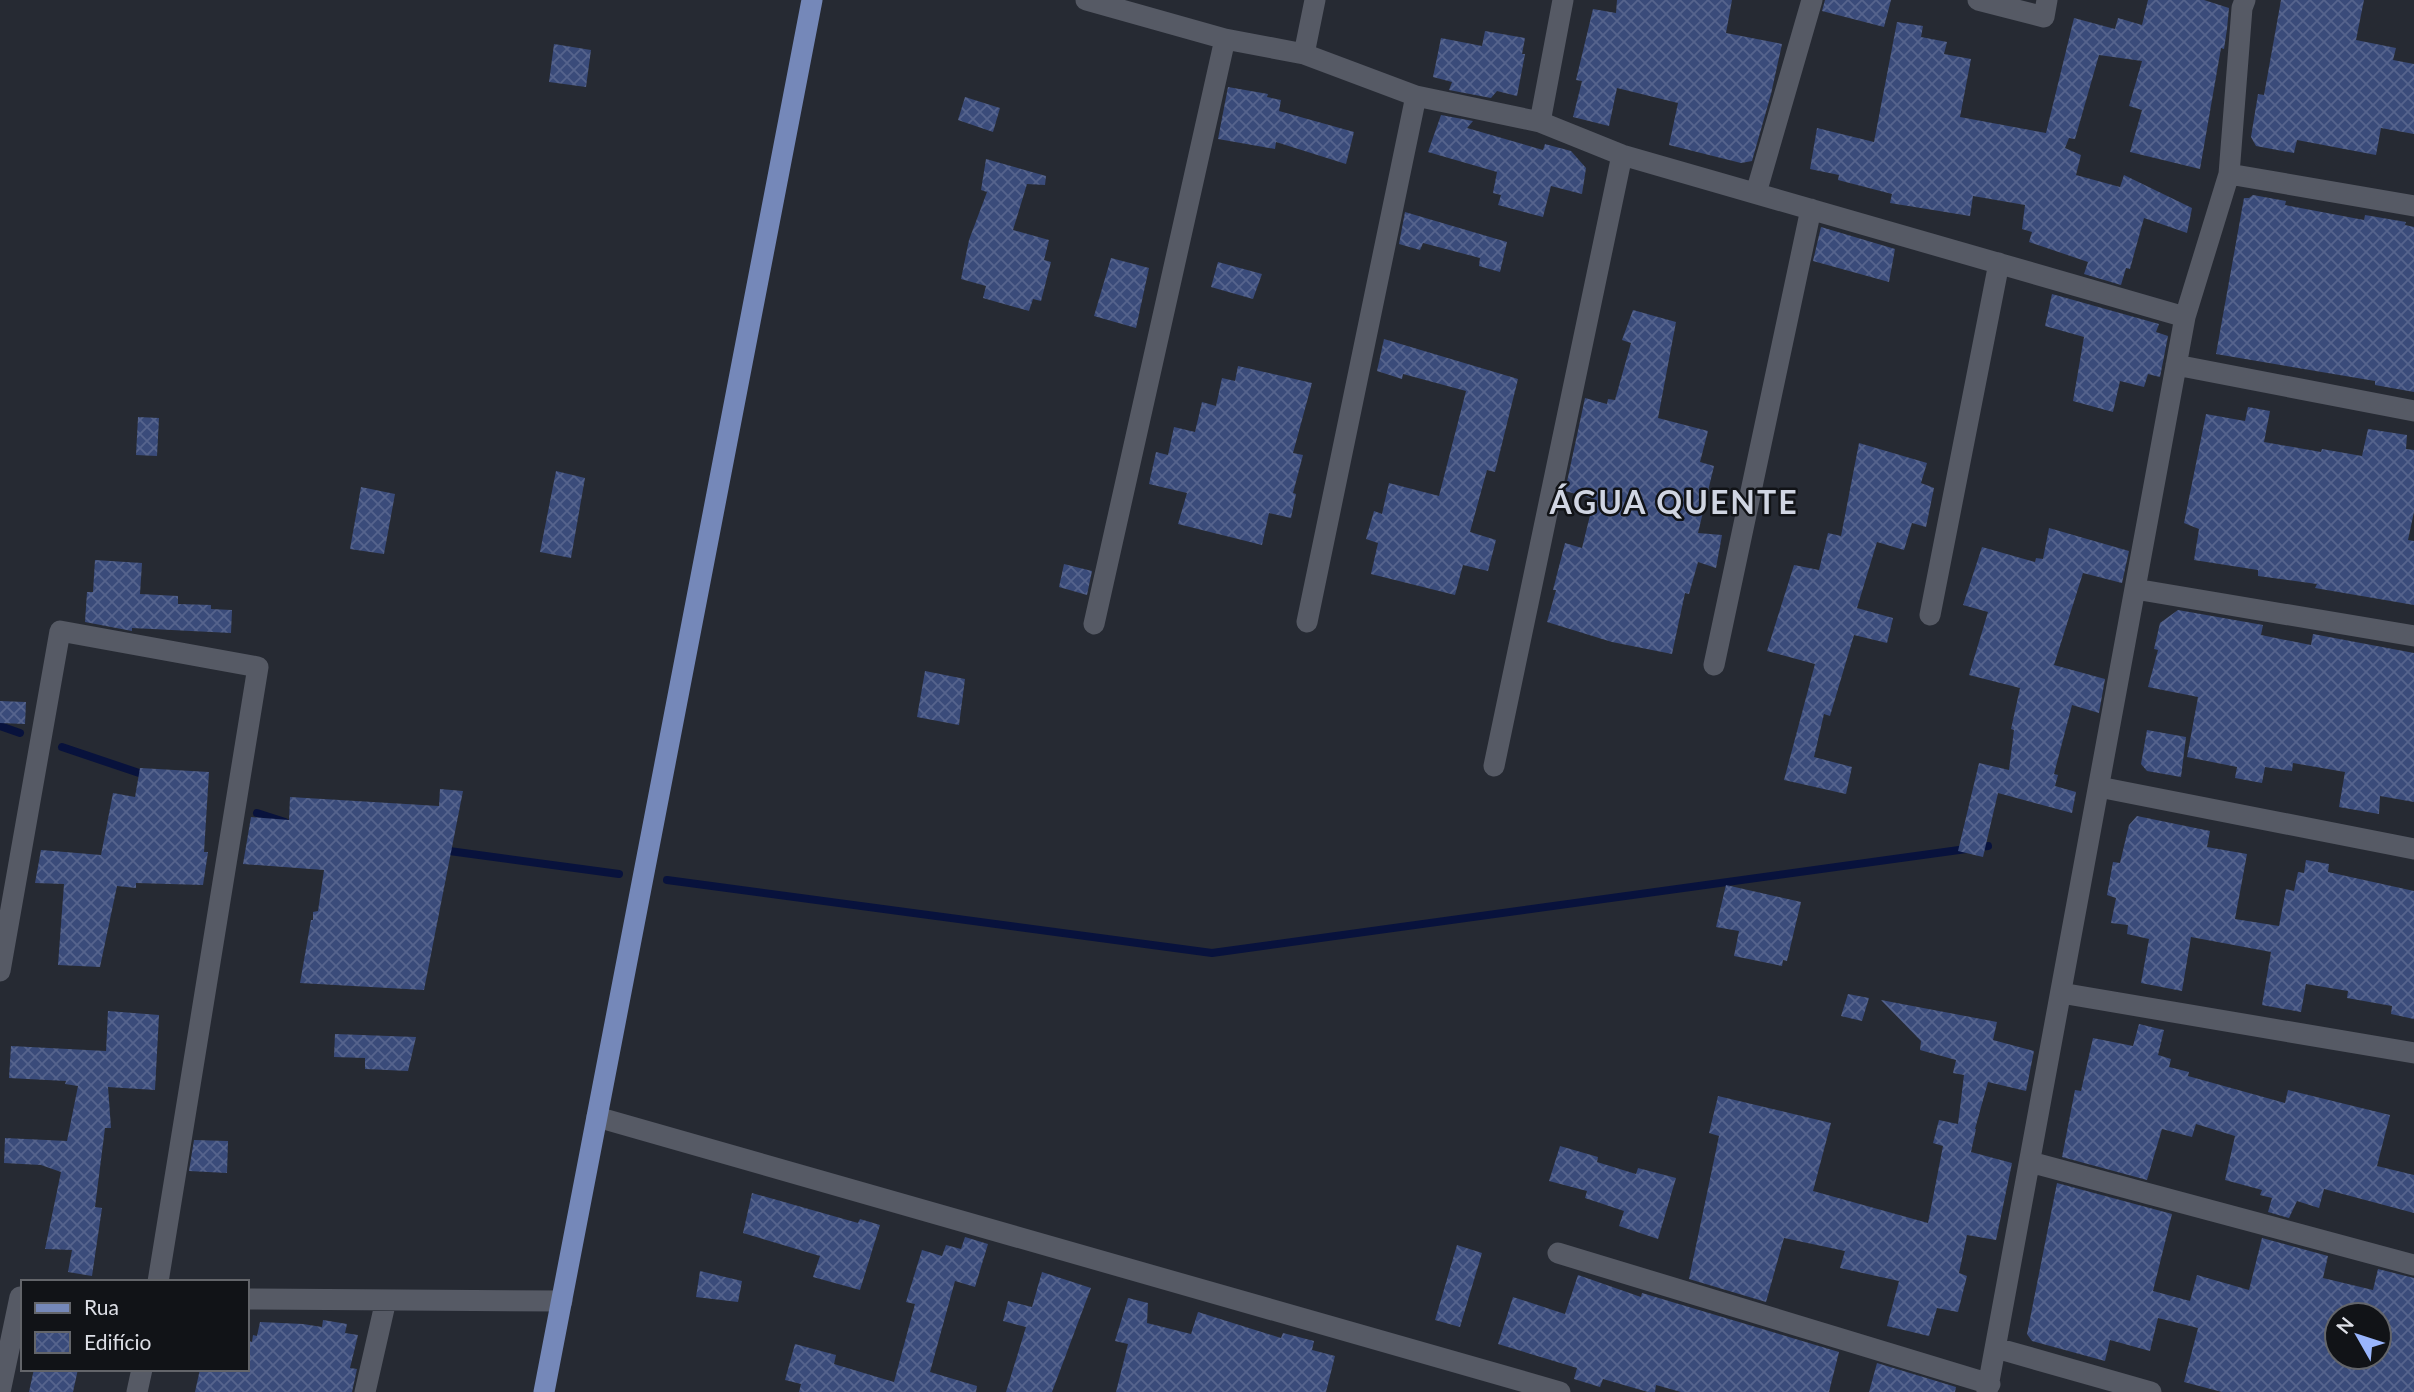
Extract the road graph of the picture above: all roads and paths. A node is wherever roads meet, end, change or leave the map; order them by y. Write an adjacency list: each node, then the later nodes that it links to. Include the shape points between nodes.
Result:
1 (812, 0): 34 (main road)
2 (1086, 0): 9 (street)
3 (1315, 0): 10 (street)
4 (1563, 0): 12 (street)
5 (1812, 0): 15 (street)
6 (1978, 0): 7 (street, via 2044,17)
7 (2047, 0)
8 (2245, 0): 14 (street)
9 (1225, 39): 10 (street); 25 (street)
10 (1304, 54): 11 (street)
11 (1416, 96): 12 (street); 24 (street)
12 (1540, 122): 13 (street)
13 (1622, 155): 15 (street); 28 (street)
14 (2230, 174): 16 (street); 19 (street)
15 (1756, 193): 17 (street)
16 (2414, 206)
17 (1811, 209): 18 (street); 27 (street)
18 (1998, 263): 19 (street); 23 (street)
19 (2185, 317): 20 (street)
20 (2176, 365): 21 (street); 22 (street)
21 (2414, 411)
22 (2135, 589): 26 (street); 29 (street)
23 (1930, 615)
24 (1307, 622)
25 (1094, 624)
26 (2414, 636)
27 (1714, 666)
28 (1494, 766)
29 (2099, 788): 30 (street); 32 (street)
30 (2414, 849)
31 (0, 971): 38 (street, via 60,631 258,667)
32 (2061, 993): 33 (street); 35 (street)
33 (2414, 1054)
34 (597, 1117): 42 (main road); 50 (street)
35 (2030, 1162): 37 (street); 43 (street)
36 (1558, 1252): 45 (street)
37 (2414, 1265)
38 (158, 1280)
39 (14, 1296): 46 (street)
40 (248, 1299): 41 (street)
41 (386, 1300): 42 (street); 48 (street)
42 (562, 1301): 49 (main road)
43 (1996, 1349): 45 (street); 51 (street)
44 (142, 1371): 47 (street)
45 (1988, 1388)
46 (0, 1391)
47 (137, 1392)
48 (365, 1392)
49 (544, 1392)
50 (1560, 1392)
51 (2151, 1392)

